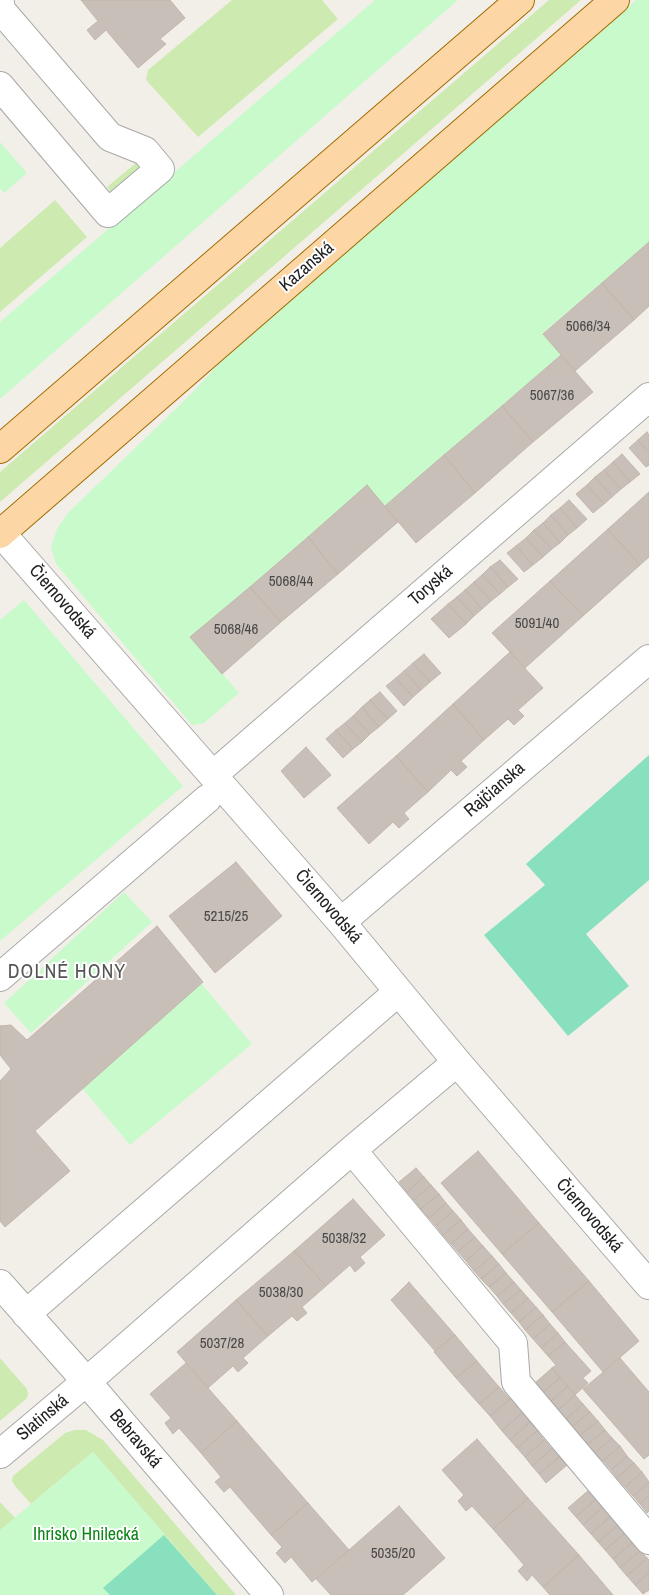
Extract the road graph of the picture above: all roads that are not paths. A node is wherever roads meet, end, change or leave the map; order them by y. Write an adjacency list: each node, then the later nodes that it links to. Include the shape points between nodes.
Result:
1 (520, 0): 6 (main road)
2 (615, 0): 7 (main road, Kazanská)
3 (0, 3): 4 (street, via 1,10 110,137 145,151 160,169 108,212)
4 (0, 86)
5 (649, 397): 9 (street, Toryská)
6 (0, 449)
7 (1, 534): 9 (street, Čiernovodská)
8 (649, 659): 10 (street, Rajčianska)
9 (210, 787): 10 (street, Čiernovodská); 11 (street, Toryská)
10 (341, 922): 12 (street, Čiernovodská)
11 (0, 977)
12 (398, 992): 13 (street, Čiernovodská); 17 (street)
13 (457, 1062): 14 (street, Slatinská); 16 (street, Čiernovodská)
14 (352, 1150): 18 (street, Slatinská); 20 (street, via 514,1343 516,1382)
15 (0, 1284): 17 (street, Bebravská)
16 (649, 1286)
17 (26, 1314): 18 (street, Bebravská)
18 (86, 1381): 19 (street, Slatinská); 21 (street, Bebravská)
19 (0, 1454)
20 (649, 1540)
21 (269, 1595)

